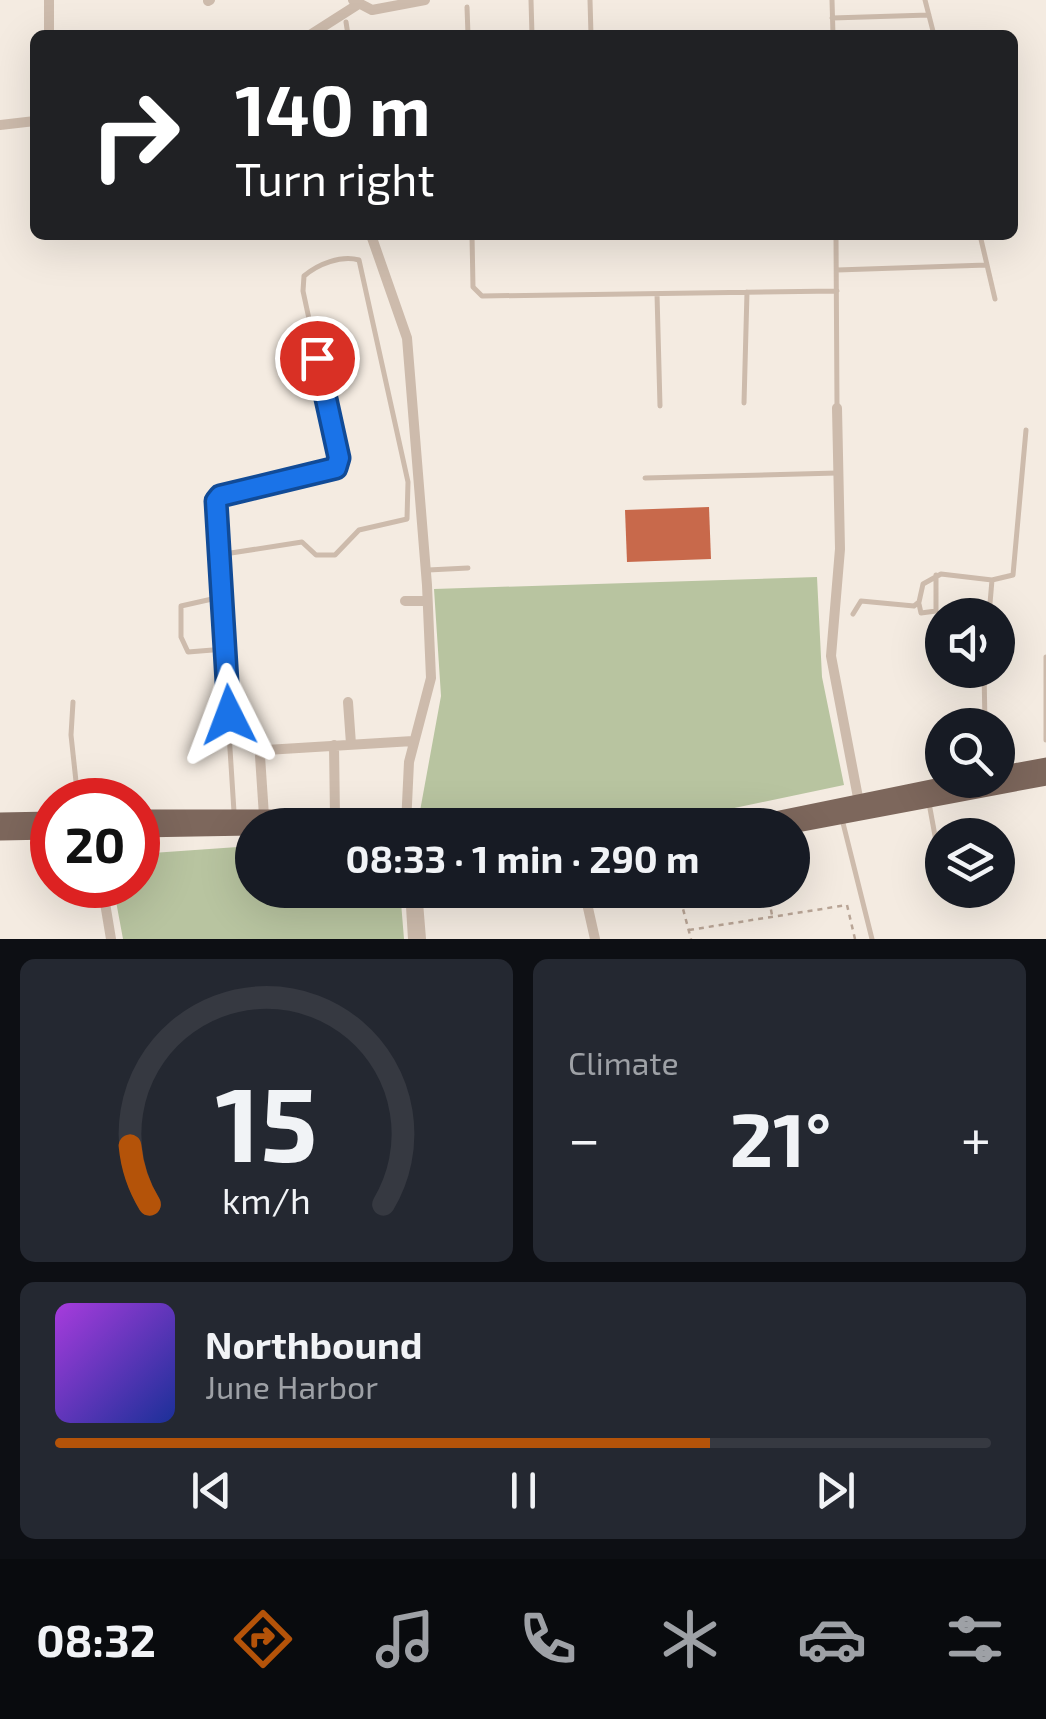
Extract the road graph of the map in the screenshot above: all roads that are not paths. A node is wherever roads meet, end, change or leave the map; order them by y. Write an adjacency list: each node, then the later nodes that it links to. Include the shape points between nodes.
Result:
1 (49, 0): 12 (street)
2 (425, 0): 7 (street, via 380,10)
3 (531, 0): 16 (lane)
4 (590, 0): 17 (lane)
5 (832, 0): 10 (lane)
6 (926, 0): 9 (lane)
7 (355, 2): 13 (street)
8 (467, 7): 15 (lane)
9 (929, 15): 10 (lane); 19 (lane)
10 (832, 18): 18 (lane)
11 (346, 22): 14 (lane)
12 (49, 30)
13 (317, 30)
14 (347, 30)
15 (468, 30)
16 (532, 30)
17 (592, 30)
18 (832, 30)
19 (933, 30)
20 (30, 122): 21 (street)
21 (0, 126)
22 (373, 240): 40 (street, via 407,338)
23 (472, 240): 30 (lane, via 473,287 482,296)
24 (836, 240): 27 (lane)
25 (981, 240): 26 (lane)
26 (988, 265): 27 (lane); 31 (lane)
27 (837, 270): 29 (lane)
28 (747, 292): 29 (lane); 30 (lane); 32 (lane)
29 (837, 292): 34 (lane)
30 (657, 294): 33 (lane)
31 (995, 299)
32 (744, 403)
33 (660, 406)
34 (837, 408): 36 (street)
35 (1026, 430): 42 (lane, via 1013,576)
36 (837, 473): 37 (lane); 63 (street, via 840,549 831,656)
37 (645, 478)
38 (218, 555): 38 (lane, via 220,496 336,468 302,291 304,276 314,268 359,260 385,366 407,519 360,530 335,554 316,554 302,542); 43 (lane)
39 (468, 568): 40 (lane)
40 (425, 570): 46 (street)
41 (936, 575): 42 (lane); 47 (lane, via 923,584); 47 (lane, via 936,612 921,613)
42 (992, 580): 44 (lane)
43 (222, 596): 49 (lane); 49 (lane, via 188,601 179,618 188,652)
44 (990, 598)
45 (405, 601): 46 (street)
46 (427, 601): 54 (street, via 431,678)
47 (920, 602): 48 (lane, via 861,601)
48 (853, 614)
49 (225, 649): 68 (lane)
50 (1046, 657): 53 (lane)
51 (73, 702): 59 (lane)
52 (348, 702): 55 (street)
53 (1046, 740)
54 (413, 742): 55 (street); 66 (street)
55 (351, 744): 56 (street)
56 (334, 745): 64 (street, via 262,752); 65 (street)
57 (1046, 765): 58 (main road)
58 (1015, 771)
59 (76, 778)
60 (1046, 778): 62 (main road)
61 (925, 790): 63 (main road)
62 (928, 800): 63 (main road); 71 (lane)
63 (860, 806): 67 (main road); 69 (main road)
64 (265, 808)
65 (335, 808)
66 (407, 808)
67 (810, 814)
68 (234, 815): 70 (main road)
69 (842, 816): 74 (main road); 87 (lane)
70 (160, 817)
71 (931, 818)
72 (30, 819): 73 (main road)
73 (0, 820)
74 (810, 822)
75 (235, 823): 76 (main road)
76 (160, 828)
77 (30, 832): 78 (main road)
78 (0, 833)
79 (106, 908): 83 (street)
80 (414, 908): 84 (street)
81 (417, 908): 85 (street)
82 (588, 908): 86 (street)
83 (111, 939)
84 (413, 939)
85 (421, 939)
86 (594, 939)
87 (872, 939)

